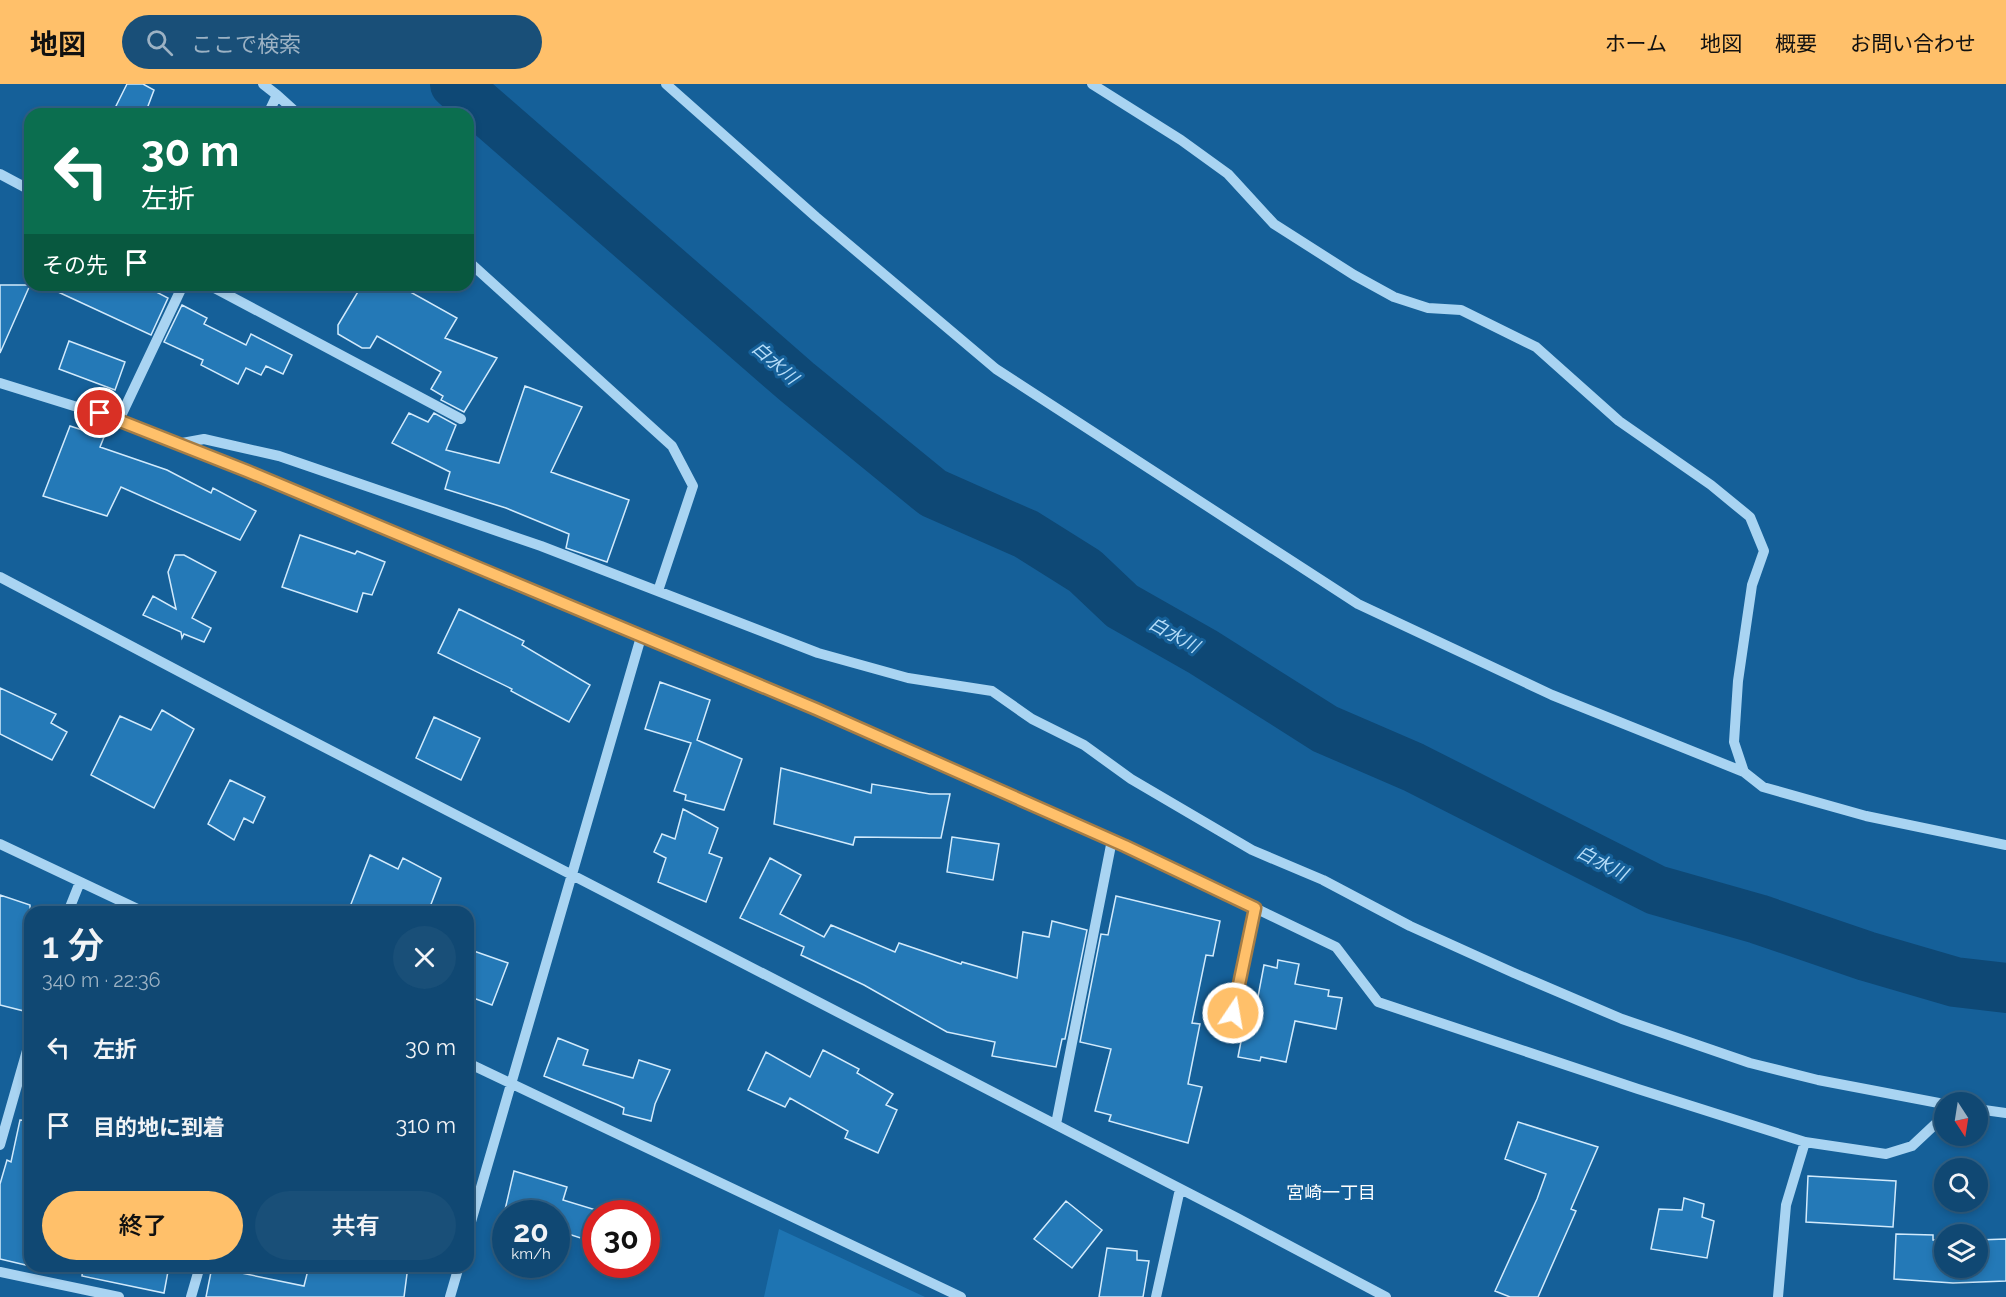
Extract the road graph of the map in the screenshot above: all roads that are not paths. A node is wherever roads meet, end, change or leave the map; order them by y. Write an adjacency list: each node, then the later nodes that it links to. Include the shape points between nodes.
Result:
1 (263, 84): 4 (street)
2 (666, 84): 19 (street, via 996,369 1262,543 1369,609 1552,695)
3 (1092, 84): 19 (street, via 1228,174 1274,224 1354,274 1394,297 1428,308 1461,310 1536,347 1619,421 1750,517 1764,551 1752,585 1738,681 1734,742)
4 (277, 95): 5 (street); 6 (street)
5 (271, 108)
6 (291, 108)
7 (0, 174): 8 (street)
8 (24, 187)
9 (474, 266): 17 (street, via 672,446 693,486)
10 (180, 291): 14 (street)
11 (220, 291): 13 (street)
12 (0, 383): 14 (street)
13 (461, 418)
14 (118, 420): 15 (street)
15 (177, 444): 17 (street, via 204,439 279,456 541,546); 18 (street)
16 (0, 577): 23 (street)
17 (658, 591): 32 (street, via 818,653 908,678 992,691 1251,850 1323,880 1410,926 1622,1019 1750,1063)
18 (641, 638): 20 (street, via 816,709); 23 (street)
19 (1744, 772): 22 (street, via 1762,787 1831,807)
20 (1112, 840): 27 (street); 35 (street)
21 (0, 844): 24 (street)
22 (2006, 845)
23 (574, 875): 31 (street); 35 (street)
24 (80, 882): 25 (street); 26 (street)
25 (70, 906)
26 (131, 906)
27 (1255, 908): 28 (street); 37 (street, via 1336,947 1378,1002)
28 (1233, 1013)
29 (24, 1061): 38 (street)
30 (474, 1066): 31 (street)
31 (510, 1084): 40 (street); 47 (street)
32 (1934, 1102)
33 (1988, 1111): 34 (street)
34 (2006, 1113)
35 (1056, 1124): 39 (street)
36 (1934, 1125): 37 (street, via 1912,1146 1886,1154)
37 (1805, 1142): 50 (street, via 1786,1205)
38 (0, 1145)
39 (1180, 1189): 48 (street); 49 (street)
40 (474, 1211)
41 (0, 1272): 44 (street)
42 (198, 1272): 45 (street)
43 (457, 1272): 46 (street)
44 (119, 1297)
45 (191, 1297)
46 (450, 1297)
47 (961, 1297)
48 (1156, 1297)
49 (1386, 1297)
50 (1779, 1297)

